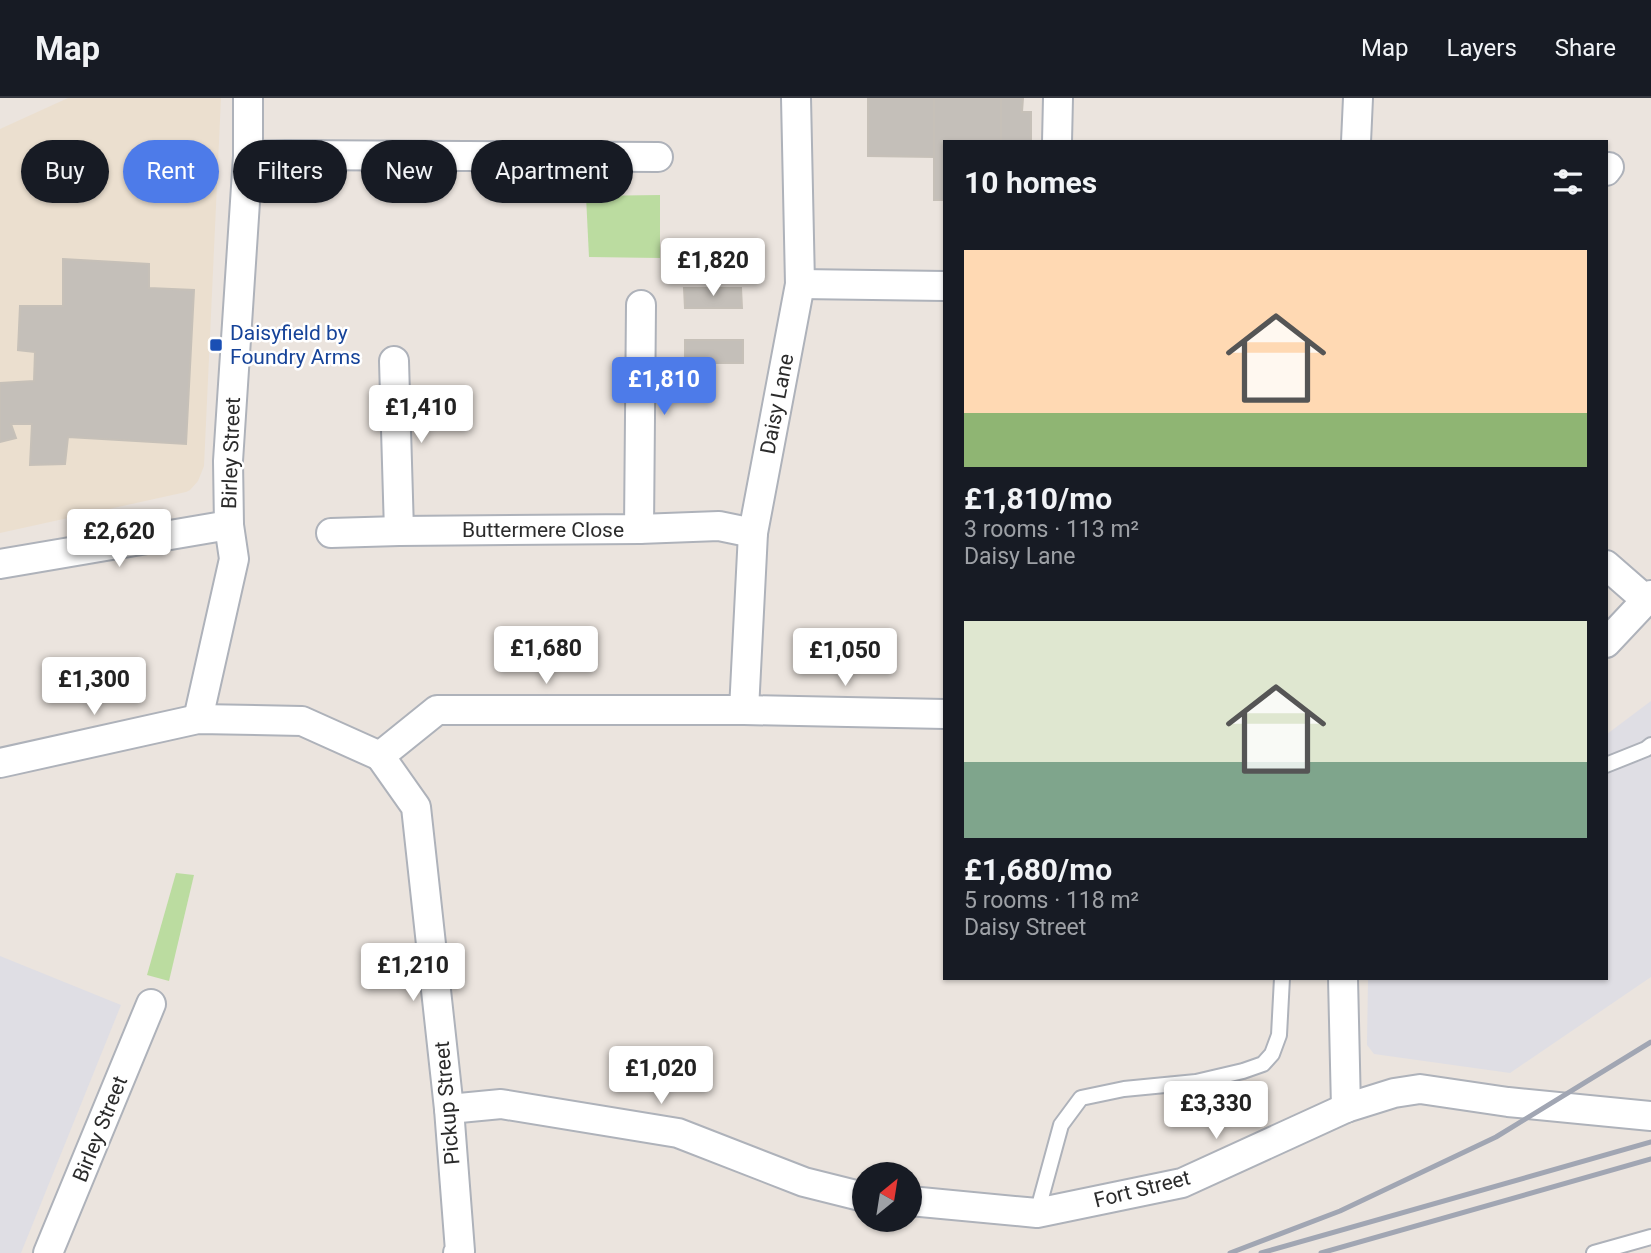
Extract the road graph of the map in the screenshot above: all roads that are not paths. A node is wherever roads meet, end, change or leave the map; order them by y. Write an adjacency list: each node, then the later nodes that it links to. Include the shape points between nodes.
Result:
1 (248, 98): 5 (street, Birley Street)
2 (796, 98): 11 (street, Daisy Lane)
3 (1058, 98): 6 (street)
4 (1357, 98): 7 (street)
5 (248, 140)
6 (1057, 140)
7 (1356, 140)
8 (347, 155): 9 (street)
9 (658, 157)
10 (245, 203): 15 (street, Birley Street, via 228,461)
11 (800, 284): 12 (street); 19 (street, Daisy Lane)
12 (943, 286)
13 (641, 305): 16 (street)
14 (394, 361): 17 (street)
15 (229, 525): 20 (street); 26 (street, Birley Street, via 234,559)
16 (639, 529): 17 (street, Buttermere Close); 19 (street, Buttermere Close, via 719,526)
17 (399, 531): 18 (street, Buttermere Close)
18 (331, 533)
19 (753, 533): 24 (street, Daisy Lane)
20 (0, 564)
21 (1608, 567): 22 (street)
22 (1648, 598): 23 (street)
23 (1608, 641)
24 (744, 710): 25 (street); 28 (street, via 437,710)
25 (943, 714)
26 (198, 719): 28 (street, via 302,721); 29 (street)
27 (1651, 745): 30 (lane)
28 (380, 756): 35 (street, Pickup Street, via 416,807)
29 (0, 763)
30 (1608, 764)
31 (1282, 980): 39 (lane, via 1279,1035 1263,1064 1196,1082 1081,1098 1060,1125)
32 (1343, 980): 34 (street)
33 (151, 1004): 41 (street, Birley Street)
34 (1346, 1108): 36 (street, Fort Street, via 1420,1089); 39 (street, Fort Street, via 1182,1183)
35 (449, 1109): 37 (street, via 501,1104 678,1133 804,1182); 42 (street, Pickup Street)
36 (1651, 1116)
37 (852, 1194)
38 (922, 1202): 39 (street, Fort Street)
39 (1037, 1213)
40 (1651, 1237): 43 (lane)
41 (48, 1253)
42 (458, 1253)
43 (1594, 1253)

